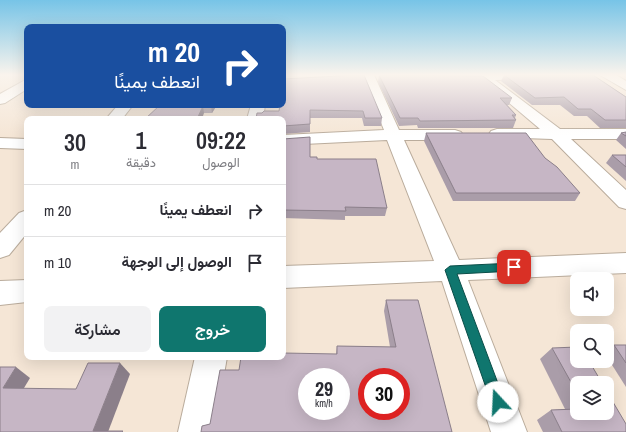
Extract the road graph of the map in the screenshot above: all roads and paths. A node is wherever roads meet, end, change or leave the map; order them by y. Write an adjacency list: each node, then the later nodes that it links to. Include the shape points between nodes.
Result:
1 (377, 95): 7 (street)
2 (507, 95): 5 (street)
3 (123, 108): 4 (street)
4 (117, 116)
5 (556, 134): 6 (street); 7 (street); 11 (street)
6 (626, 134)
7 (393, 135): 8 (street); 15 (street)
8 (286, 140)
9 (0, 143): 10 (street)
10 (24, 144)
11 (626, 202)
12 (24, 221): 13 (street)
13 (0, 249)
14 (626, 263): 15 (street)
15 (450, 270): 16 (street); 21 (street)
16 (286, 277)
17 (24, 291): 18 (street)
18 (0, 293)
19 (210, 360): 20 (street)
20 (196, 432)
21 (509, 432)

